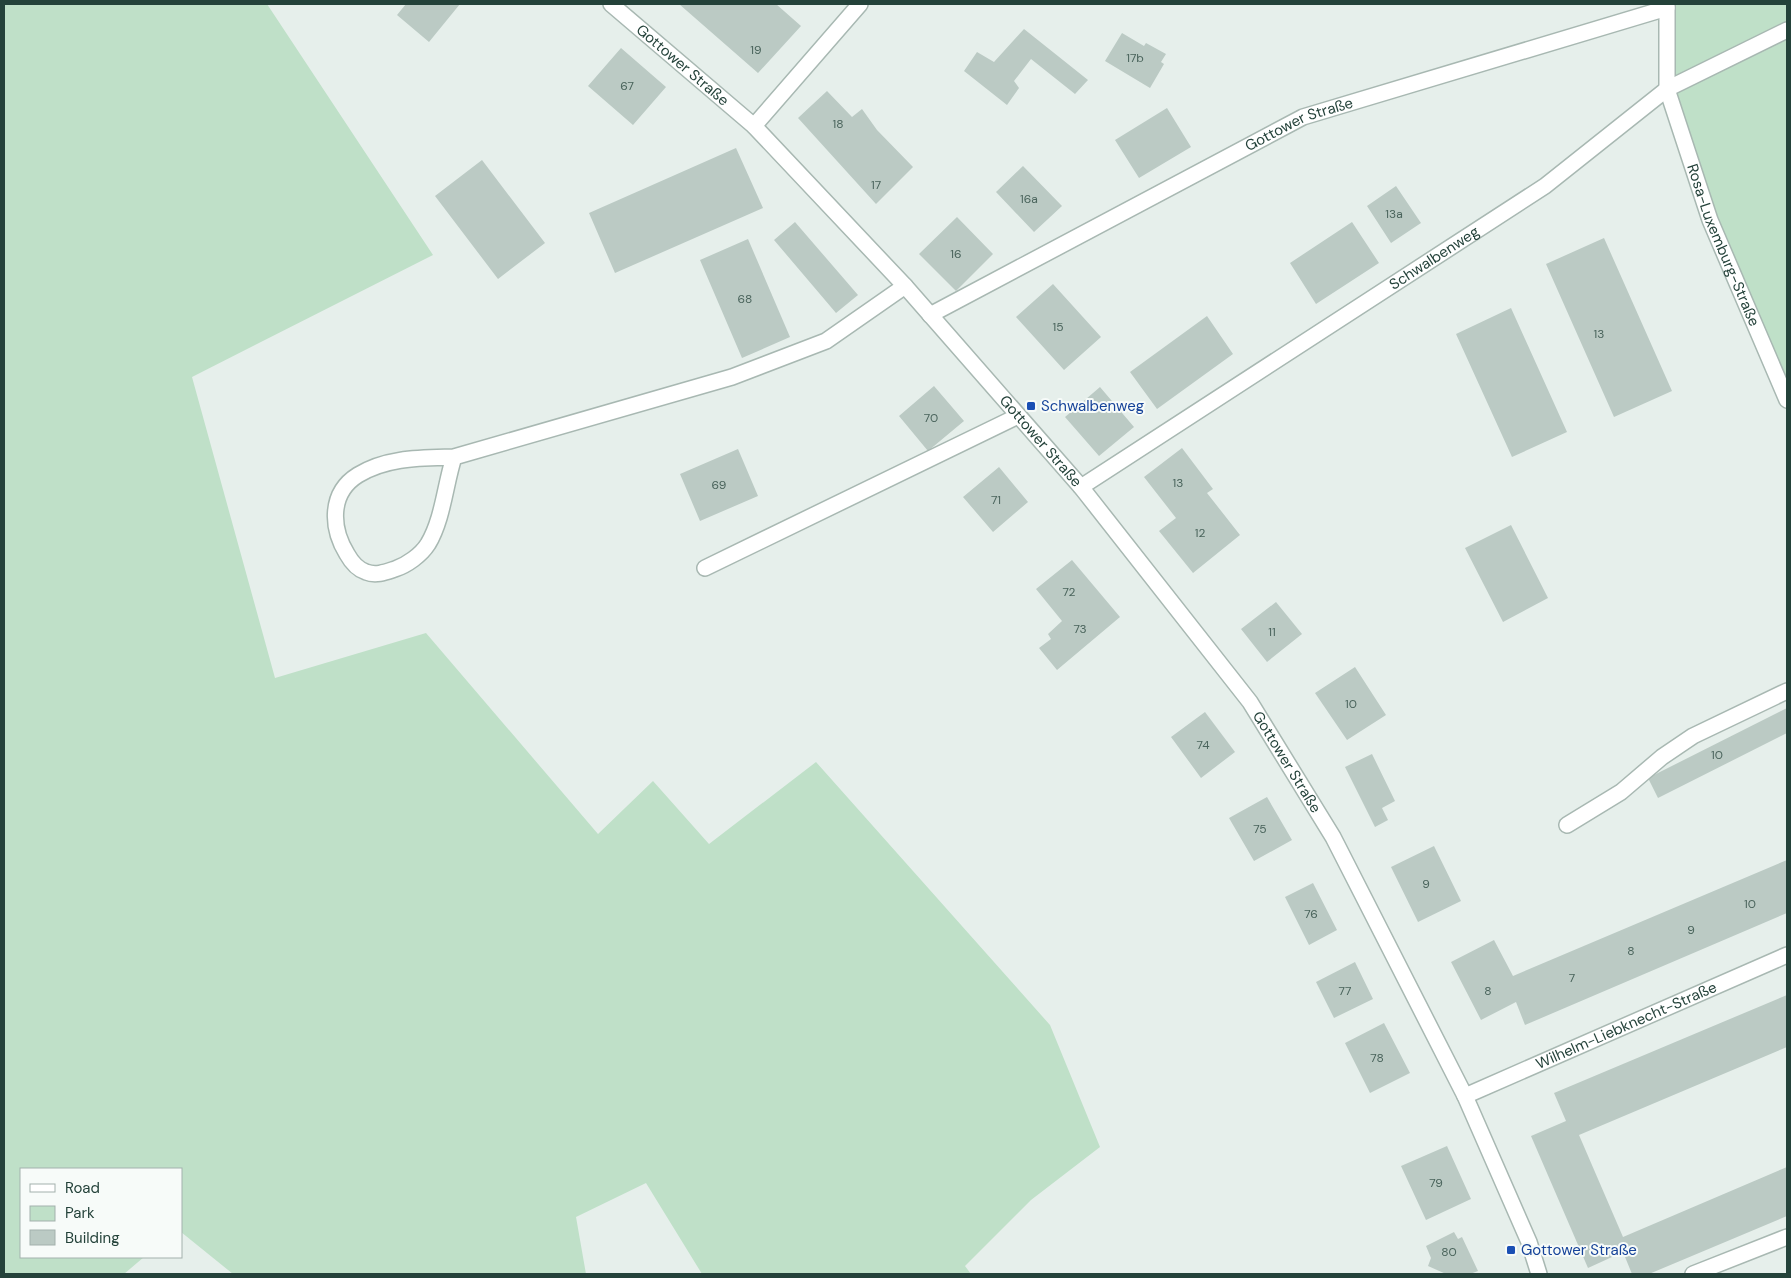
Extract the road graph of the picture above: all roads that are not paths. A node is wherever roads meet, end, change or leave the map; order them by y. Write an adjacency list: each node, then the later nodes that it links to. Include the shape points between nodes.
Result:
1 (611, 4): 6 (street, Gottower Straße)
2 (860, 4): 6 (street)
3 (1667, 6): 5 (street, Gottower Straße); 8 (street, Gottower Straße, via 1303,117)
4 (1787, 30): 5 (street, Schwalbenweg)
5 (1667, 89): 9 (street, Rosa-Luxemburg-Straße, via 1710,220); 12 (street, Schwalbenweg, via 1545,186)
6 (754, 126): 7 (street, Gottower Straße)
7 (906, 286): 8 (street, Gottower Straße); 11 (street, via 826,341 732,377)
8 (930, 315): 10 (street, Gottower Straße)
9 (1787, 400)
10 (1018, 416): 12 (street, Gottower Straße); 13 (street)
11 (454, 457): 11 (street, via 438,522 427,545 406,565 381,574 367,573 354,566 340,543 334,520 338,498 347,483 382,464 404,459)
12 (1081, 488): 17 (street, Gottower Straße, via 1250,702 1333,837)
13 (705, 568)
14 (1787, 691): 15 (street, via 1693,736 1621,792)
15 (1567, 825)
16 (1787, 955): 17 (street, Wilhelm-Liebknecht-Straße)
17 (1465, 1096): 19 (street, Gottower Straße, via 1529,1242)
18 (1787, 1237): 20 (street)
19 (1539, 1274)
20 (1693, 1274)

